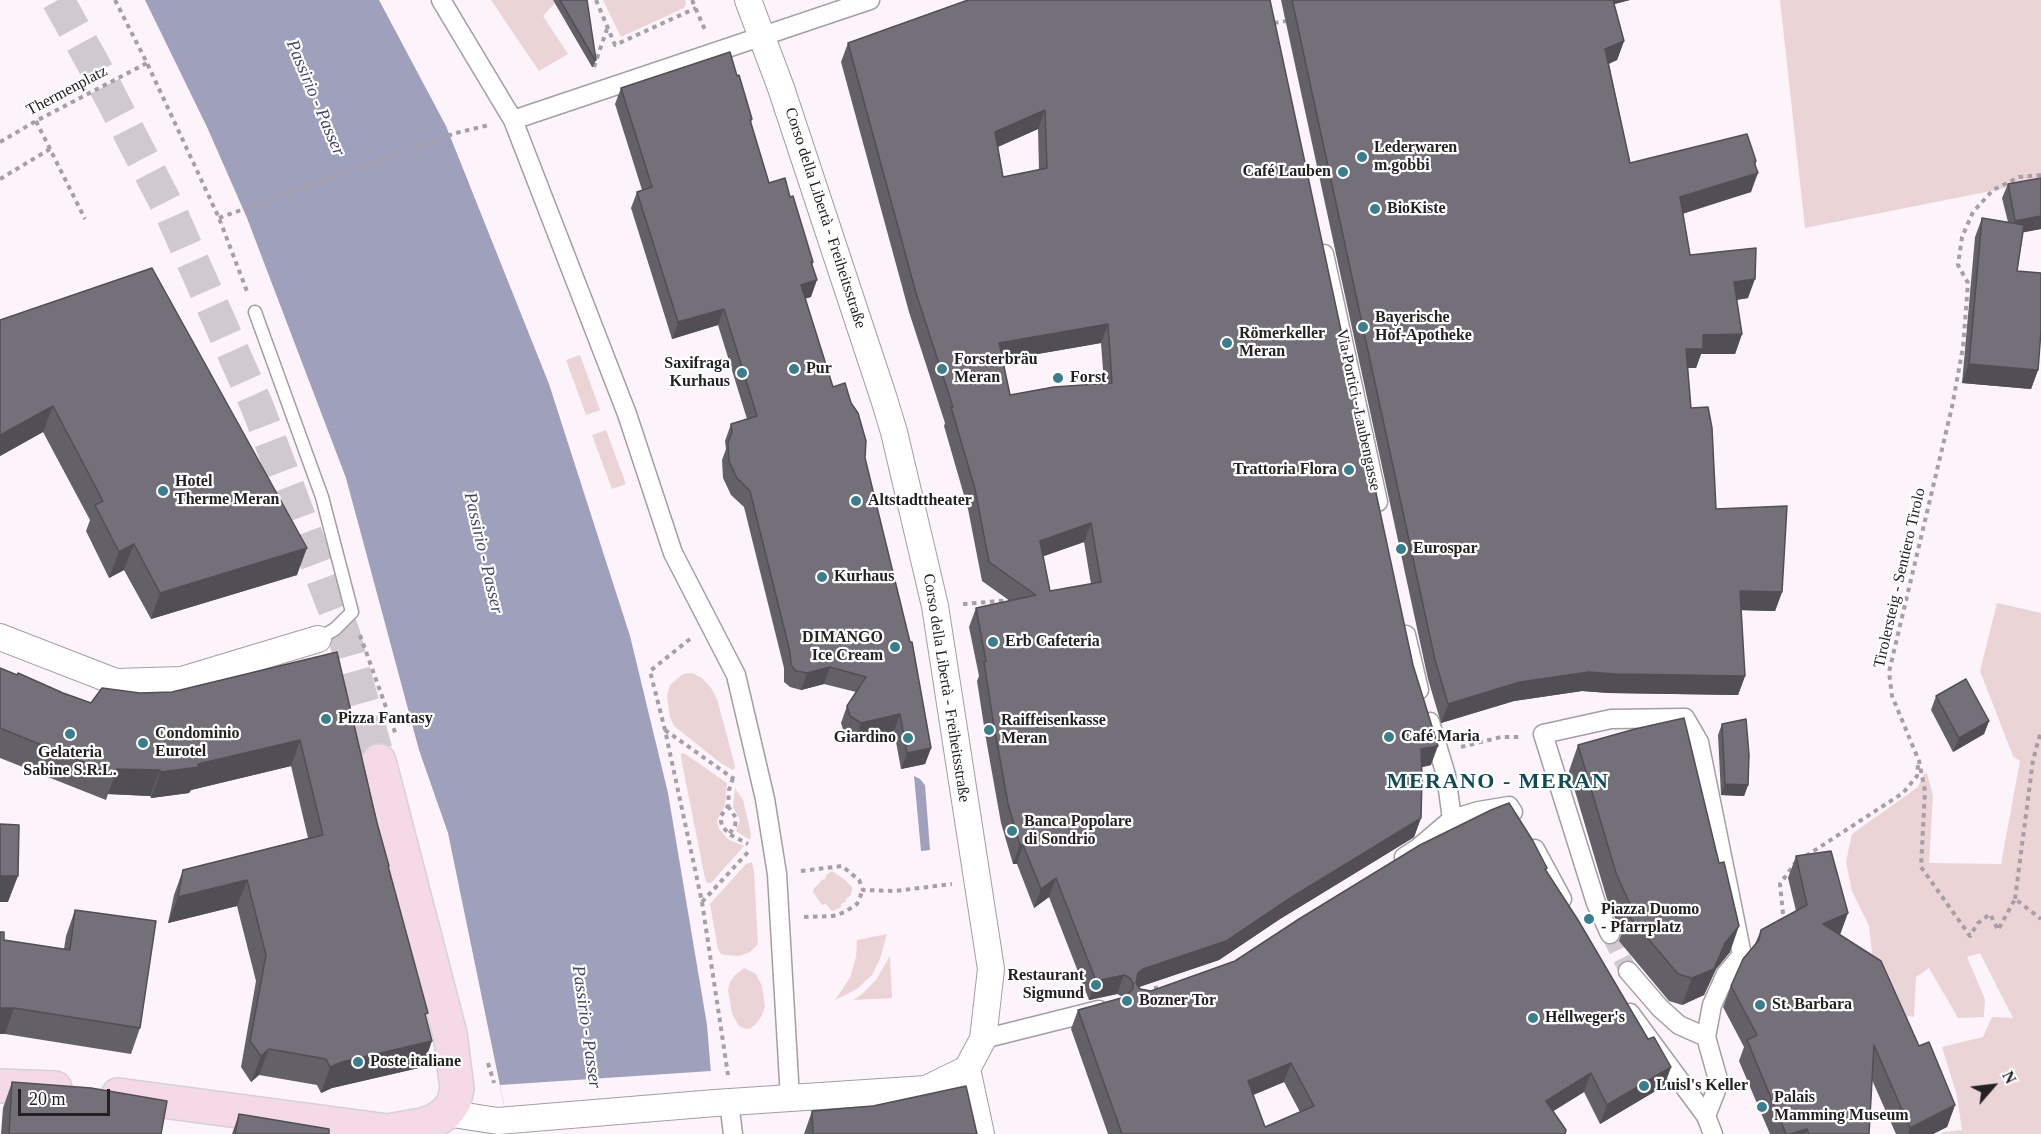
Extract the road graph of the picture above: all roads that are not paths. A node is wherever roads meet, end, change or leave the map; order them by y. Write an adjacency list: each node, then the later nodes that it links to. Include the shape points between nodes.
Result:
1 (441, 0): 5 (street)
2 (748, 0): 4 (street, Corso della Libertà - Freiheitsstraße)
3 (870, 0): 4 (street)
4 (762, 37): 5 (street); 21 (street, Corso della Libertà - Freiheitsstraße, via 884,399 935,606 991,969)
5 (513, 120): 24 (street, via 627,414 674,553 736,675 765,799 777,873)
6 (1321, 242): 8 (street, Via Portici - Laubengasse)
7 (255, 312): 11 (lane, via 322,497 352,612)
8 (1380, 514)
9 (1402, 616): 13 (street, via 1417,682 1446,775)
10 (0, 637): 11 (street, via 116,682 182,680)
11 (318, 639)
12 (379, 761): 26 (main road, via 450,1034 457,1088)
13 (1452, 819): 14 (street, via 1418,848); 15 (street, via 1509,806)
14 (1390, 865)
15 (1569, 912)
16 (1610, 934): 20 (street, via 1596,903 1543,734 1611,719 1685,718 1699,742 1742,955 1726,974 1712,1005)
17 (1628, 971): 20 (street, via 1679,1025)
18 (1619, 999): 27 (street)
19 (1115, 1005): 21 (street, via 1061,1028)
20 (1706, 1037): 27 (street, via 1719,1083)
21 (983, 1039): 22 (street, Corso della Libertà - Freiheitsstraße)
22 (967, 1068): 24 (street, via 926,1089); 30 (street)
23 (0, 1086): 28 (main road, via 76,1089)
24 (790, 1098): 25 (street)
25 (726, 1102): 26 (street, via 502,1120); 29 (street)
26 (446, 1113): 28 (main road, via 422,1125)
27 (1713, 1129)
28 (387, 1133)
29 (733, 1134)
30 (981, 1134)

